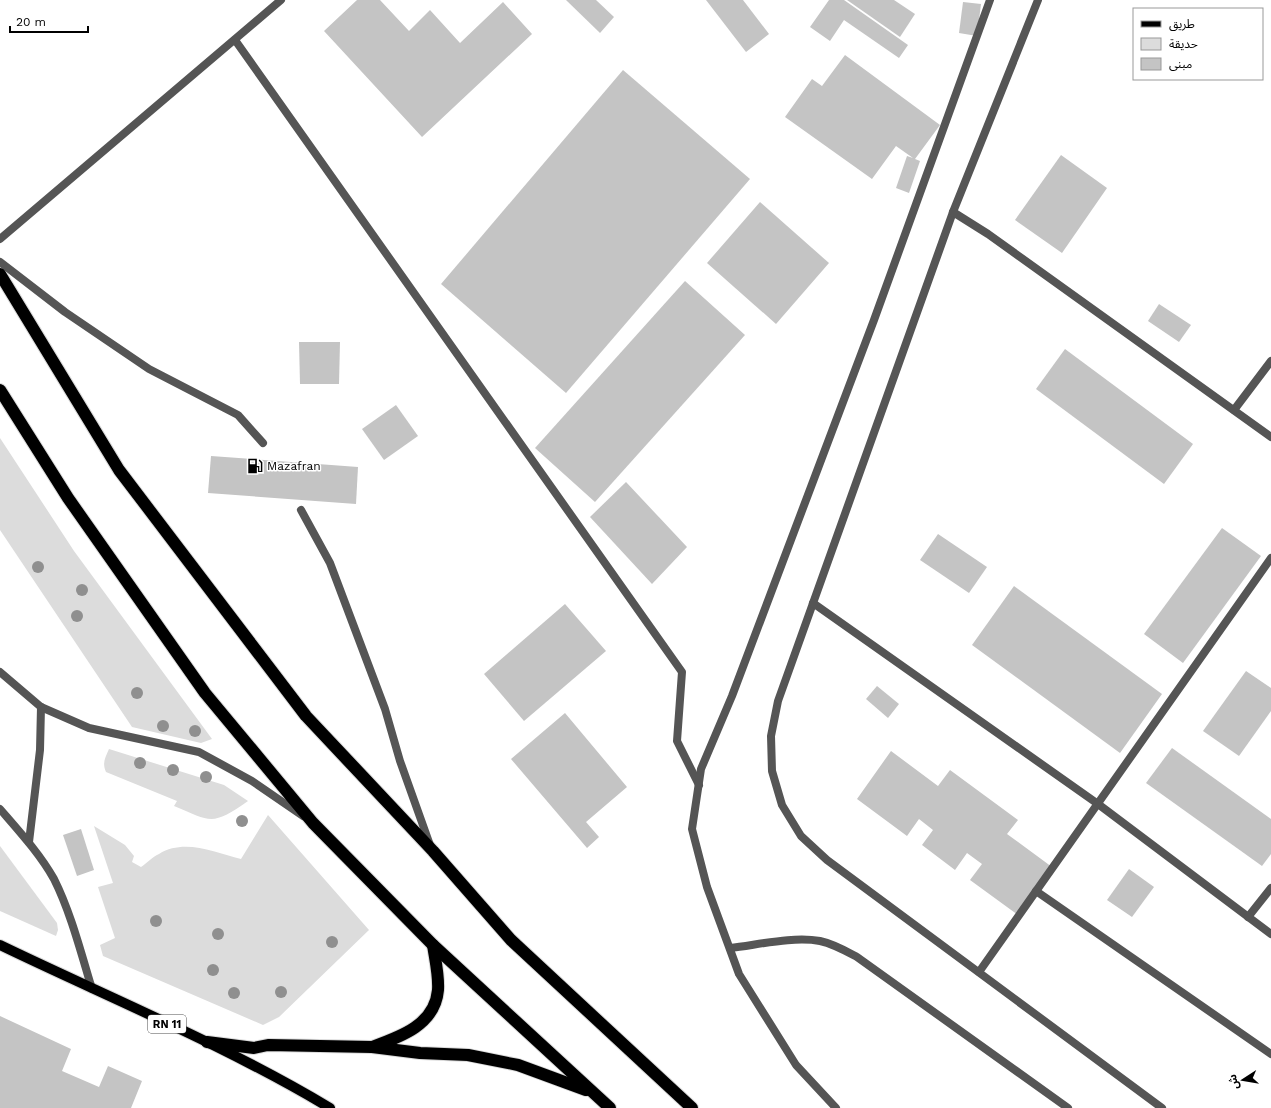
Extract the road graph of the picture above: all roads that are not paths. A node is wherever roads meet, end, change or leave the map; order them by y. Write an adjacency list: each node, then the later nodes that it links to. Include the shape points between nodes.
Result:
1 (281, 0): 4 (street)
2 (990, 0): 19 (street, via 874,320 732,696 701,769)
3 (1038, 0): 5 (street)
4 (235, 40): 6 (street); 19 (street, via 682,672 677,741)
5 (953, 212): 11 (street, via 988,234); 16 (street)
6 (0, 239)
7 (0, 262): 13 (street, via 65,312 149,369 238,415)
8 (0, 274): 24 (highway, via 124,476 306,716)
9 (1271, 360): 11 (street)
10 (0, 390): 22 (highway, via 68,498 205,693)
11 (1234, 410): 12 (street)
12 (1271, 437)
13 (263, 442)
14 (301, 510): 24 (street, via 330,563 386,709 400,761)
15 (1271, 558): 20 (street)
16 (813, 603): 20 (street); 32 (street, via 778,701 771,736 772,771 782,805 801,836 827,860)
17 (0, 672): 18 (street)
18 (41, 707): 22 (street, via 90,728 199,752 252,782); 23 (street, via 40,750)
19 (699, 785): 31 (street, via 692,829 707,887)
20 (1098, 804): 26 (street); 27 (street)
21 (0, 809): 23 (street)
22 (313, 823): 29 (highway)
23 (28, 842): 33 (street, via 54,879)
24 (433, 851): 40 (highway, via 510,940)
25 (1271, 888): 27 (street)
26 (1036, 891): 32 (street); 36 (street)
27 (1248, 917): 28 (street)
28 (1271, 934)
29 (433, 944): 35 (highway, via 438,977 438,992 434,1006 416,1028); 37 (highway)
30 (0, 945): 33 (main road, RN 11)
31 (730, 948): 41 (street, via 739,974 796,1065); 42 (street, via 801,940 820,941 839,947 857,957)
32 (979, 972): 43 (street)
33 (92, 989): 34 (main road, RN 11)
34 (206, 1042): 35 (highway, via 254,1048 268,1045); 38 (main road, RN 11)
35 (372, 1047): 37 (highway, via 493,1059 518,1065)
36 (1271, 1054)
37 (591, 1092): 39 (highway)
38 (330, 1108)
39 (610, 1108)
40 (692, 1108)
41 (836, 1108)
42 (1068, 1108)
43 (1162, 1108)

